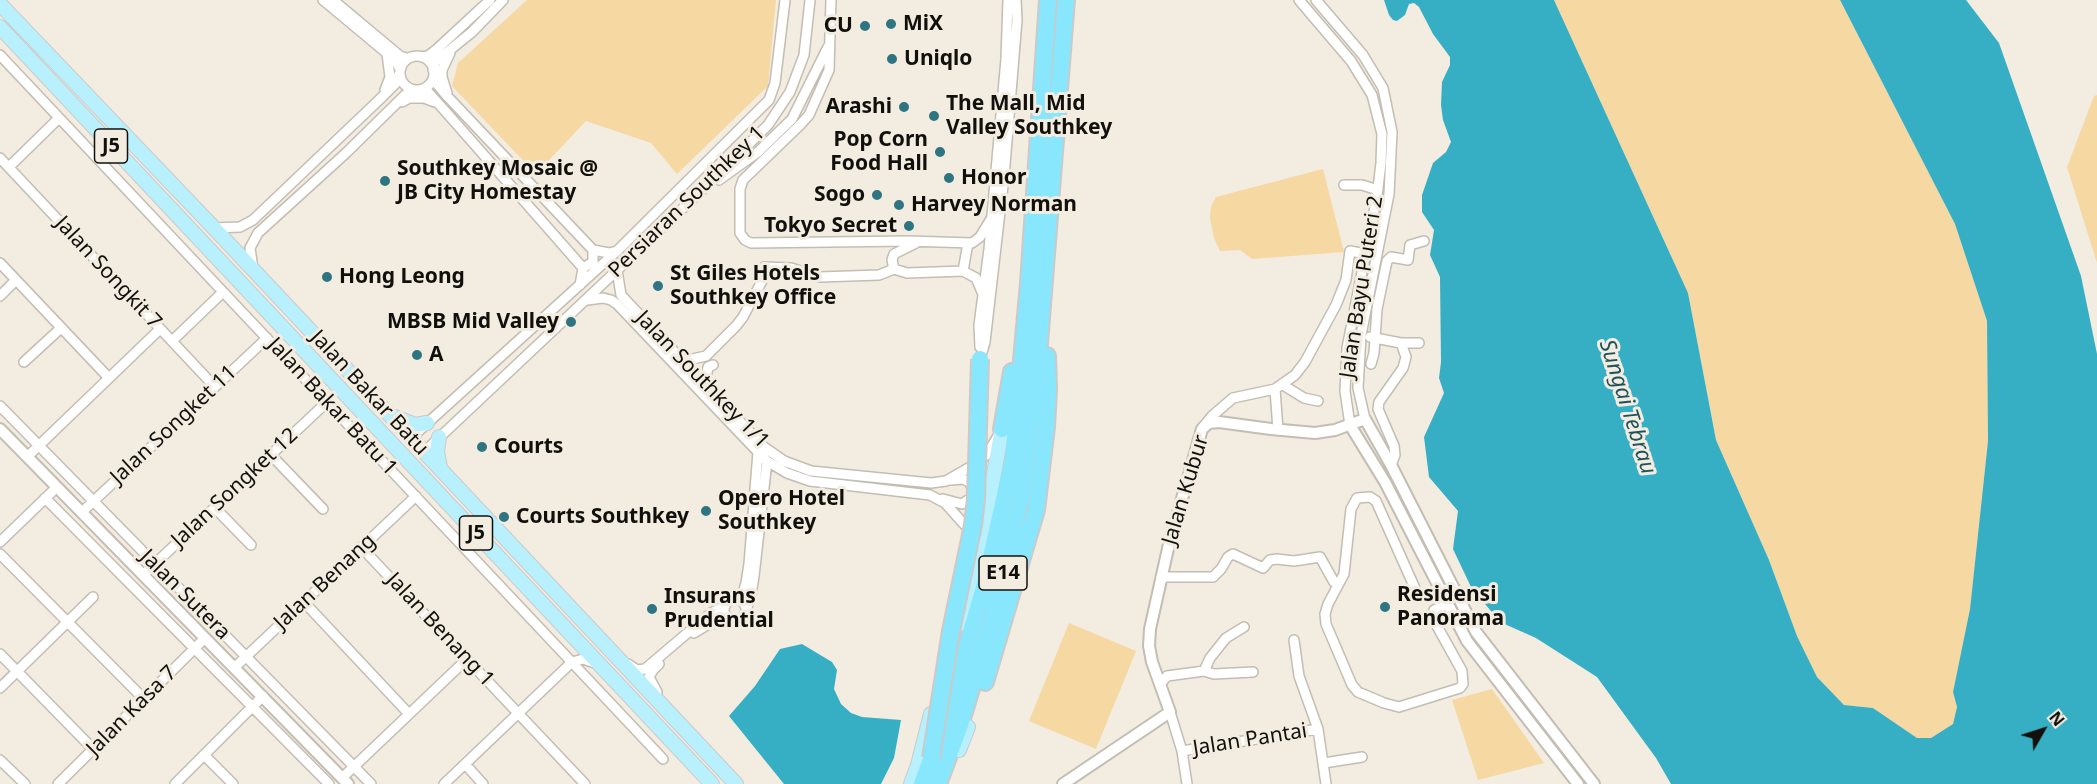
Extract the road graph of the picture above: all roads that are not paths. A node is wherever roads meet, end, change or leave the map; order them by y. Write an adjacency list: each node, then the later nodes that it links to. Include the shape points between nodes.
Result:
1 (323, 0): 18 (street)
2 (333, 0): 18 (street)
3 (490, 0): 19 (street)
4 (503, 0): 17 (street)
5 (785, 0): 42 (street, Persiaran Southkey 1, via 775,83 769,100)
6 (810, 0): 35 (street, Persiaran Southkey 1, via 804,55 790,92 768,125)
7 (831, 0): 16 (street)
8 (1008, 0): 36 (street)
9 (1016, 0): 66 (street, via 1005,177)
10 (1048, 0): 51 (highway, E14)
11 (1067, 0): 51 (highway, E14)
12 (1299, 0): 34 (street, Jalan Bayu Puteri 2, via 1351,61 1372,95 1382,134)
13 (1316, 0): 59 (street, Jalan Bayu Puteri 2, via 1363,55 1383,88 1392,132 1389,194)
14 (0, 4): 37 (main road, Jalan Bakar Batu / J5)
15 (0, 27): 88 (main road, Jalan Bakar Batu / J5)
16 (829, 45): 35 (street, via 792,119 758,152); 39 (street, via 830,70 808,115 743,180 740,233 751,243)
17 (453, 48): 24 (street, via 435,62); 26 (street, via 442,70)
18 (387, 49): 19 (street); 22 (street); 23 (street); 27 (street, via 390,77)
19 (437, 49): 21 (street)
20 (0, 55): 30 (street, Jalan Bakar Batu 1)
21 (422, 57): 22 (street); 24 (street)
22 (408, 58): 23 (street)
23 (400, 71): 25 (street, via 403,84); 27 (street, via 396,83)
24 (434, 73): 25 (street, via 429,86); 26 (street)
25 (416, 90): 28 (street, via 428,92); 29 (street)
26 (447, 96): 41 (street)
27 (379, 100): 37 (street, via 253,219 240,227)
28 (437, 103): 29 (street, via 409,98); 45 (street)
29 (394, 106): 47 (street, via 258,233 250,248)
30 (59, 118): 32 (street); 53 (street, Jalan Bakar Batu 1)
31 (0, 158): 32 (street, Jalan Songkit 7)
32 (9, 167): 58 (street, Jalan Songkit 7)
33 (1344, 185): 34 (street)
34 (1378, 190): 43 (street, Jalan Bayu Puteri 2)
35 (699, 194): 48 (street, Persiaran Southkey 1)
36 (991, 219): 40 (street, via 977,241); 54 (street)
37 (214, 228): 47 (main road, Jalan Bakar Batu / J5)
38 (1424, 241): 61 (street, via 1410,245 1408,260 1391,257 1387,261)
39 (918, 242): 40 (street); 46 (street, via 894,254)
40 (968, 243): 49 (street)
41 (593, 250): 42 (street, via 609,254); 45 (street, via 593,262)
42 (618, 251): 52 (street, Persiaran Southkey 1)
43 (1366, 254): 76 (street, via 1350,250 1346,280 1336,305 1305,362); 83 (street, Jalan Bayu Puteri 2, via 1347,348)
44 (0, 263): 50 (street)
45 (583, 268): 52 (street)
46 (894, 269): 49 (street, via 907,273); 67 (street, via 879,275 820,277 791,268 764,267 762,281 736,326 706,356)
47 (253, 270): 80 (main road, Jalan Bakar Batu / J5)
48 (617, 270): 56 (street, Persiaran Southkey 1); 67 (street, Jalan Southkey 1/1, via 621,296)
49 (963, 272): 54 (street, via 976,278)
50 (16, 280): 55 (street); 57 (street)
51 (1036, 282): 65 (highway, E14); 85 (highway); 152 (highway, via 1048,390 1036,510 980,700)
52 (578, 287): 68 (street, Persiaran Southkey 1)
53 (223, 292): 60 (street, Jalan Bakar Batu 1); 62 (street)
54 (982, 293): 66 (street)
55 (0, 296)
56 (584, 300): 72 (street, Persiaran Southkey 1); 93 (street, Jalan Southkey 1/1, via 603,298 617,304)
57 (61, 328): 69 (street); 73 (street)
58 (160, 329): 62 (street, Jalan Songkit 7); 73 (street)
59 (1362, 335): 61 (street); 81 (street, Jalan Bayu Puteri 2, via 1358,388)
60 (267, 338): 75 (street, Jalan Songket 11); 78 (street, Jalan Bakar Batu 1)
61 (1375, 338): 63 (street); 70 (street)
62 (172, 341): 75 (street, Jalan Songkit 7)
63 (1401, 343): 64 (street); 97 (street, via 1406,357 1403,368 1379,402 1378,410 1394,446)
64 (1419, 343)
65 (1030, 358): 158 (highway, E14, bridge, via 1013,459 981,595); 178 (highway, E14, via 1027,462 1021,498 960,725)
66 (980, 359): 158 (highway, bridge, via 973,525 951,631)
67 (683, 361): 74 (street, Jalan Southkey 1/1)
68 (497, 362): 72 (street); 82 (street, Persiaran Southkey 1)
69 (24, 363)
70 (1371, 364)
71 (713, 365): 74 (street, via 708,367)
72 (508, 372): 89 (street, Persiaran Southkey 1)
73 (109, 378): 91 (street)
74 (705, 384): 100 (street, Jalan Southkey 1/1, via 764,447 784,461 811,471 931,483)
75 (215, 387): 105 (street, Jalan Songket 11)
76 (1279, 387): 77 (street); 86 (street, via 1233,398); 87 (street)
77 (1318, 401)
78 (327, 402): 94 (street, Jalan Songket 12); 102 (street, Jalan Bakar Batu 1)
79 (0, 406): 91 (street, Jalan Sutera)
80 (388, 413): 82 (main road, via 409,424); 90 (main road, Jalan Bakar Batu / J5)
81 (1365, 419): 83 (street, Jalan Kubur); 97 (street, Jalan Bayu Puteri 2)
82 (427, 423): 90 (street, Persiaran Southkey 1)
83 (1350, 425): 87 (street, Jalan Kubur, via 1315,433); 118 (street, Jalan Bayu Puteri 2)
84 (0, 429): 95 (street, Jalan Sutera)
85 (1002, 429): 100 (street, Jalan Southkey 1/1, via 979,462); 111 (main road)
86 (1202, 429): 87 (street, Jalan Kubur, via 1219,422); 116 (street, Jalan Kubur)
87 (1278, 430)
88 (386, 437): 92 (main road, Jalan Bakar Batu, via 401,448); 99 (main road, Jalan Bakar Batu / J5)
89 (440, 437): 92 (street, Persiaran Southkey 1); 98 (main road)
90 (411, 438): 92 (main road)
91 (39, 446): 95 (street); 105 (street, Jalan Sutera)
92 (418, 452): 98 (main road, Jalan Bakar Batu / J5); 99 (main road)
93 (758, 452): 96 (street, Jalan Southkey 1/1); 121 (street, via 747,583)
94 (271, 455): 106 (street, Jalan Songket 12); 107 (street)
95 (27, 457): 101 (street, Jalan Sutera)
96 (767, 461): 103 (street, Jalan Southkey 1/1, via 810,481); 125 (street, via 754,576)
97 (1391, 465): 119 (street, Jalan Bayu Puteri 2)
98 (440, 469): 131 (main road, Jalan Bakar Batu / J5)
99 (423, 477): 129 (main road, Jalan Bakar Batu / J5)
100 (946, 481): 103 (street, Jalan Southkey 1/1, via 967,481 973,489 972,498 962,504)
101 (57, 487): 104 (street); 108 (street, Jalan Sutera)
102 (416, 496): 112 (street, Jalan Benang); 137 (street, Jalan Bakar Batu 1)
103 (937, 497): 111 (street, via 951,508)
104 (45, 498): 109 (street); 133 (street, Jalan Sutera)
105 (93, 502): 108 (street, Jalan Songket 11); 114 (street, Jalan Sutera)
106 (215, 508): 110 (street); 114 (street, Jalan Songket 12)
107 (323, 508)
108 (82, 512): 115 (street, Jalan Sutera)
109 (0, 542)
110 (250, 545)
111 (981, 546): 176 (main road)
112 (361, 547): 122 (street, Jalan Benang); 136 (street, Jalan Benang 1)
113 (0, 554): 127 (street)
114 (154, 564): 115 (street, Jalan Songket 12); 135 (street, Jalan Sutera)
115 (143, 574): 130 (street, Jalan Sutera)
116 (1161, 577): 117 (street, via 1213,576 1233,554 1263,568 1270,560 1320,557); 143 (street, Jalan Kubur, via 1149,646)
117 (1334, 582)
118 (1440, 590): 119 (street); 123 (street, Jalan Bayu Puteri 2); 123 (street, via 1418,596 1376,501 1370,497 1357,498 1351,509 1344,574 1325,614 1358,692 1399,707 1460,688 1462,671 1432,616 1434,610)
119 (1454, 591): 184 (street, Jalan Bayu Puteri 2, via 1476,632)
120 (93, 597): 127 (street)
121 (741, 600): 124 (street, via 733,599); 125 (street)
122 (304, 602): 135 (street, Jalan Benang); 150 (street)
123 (1447, 604): 183 (street, Jalan Bayu Puteri 2, via 1467,641)
124 (725, 606): 126 (street, via 724,612); 131 (street, via 711,613 641,671)
125 (746, 610): 126 (street, via 741,619)
126 (731, 620): 151 (street, via 700,629 653,670 649,680)
127 (68, 622): 141 (street); 146 (street)
128 (1244, 627): 140 (street, via 1226,638)
129 (572, 636): 137 (street); 138 (main road, Jalan Bakar Batu / J5)
130 (206, 638): 133 (street, Jalan Kasa 7); 139 (street, Jalan Sutera)
131 (599, 640): 151 (main road, Jalan Bakar Batu / J5)
132 (1294, 640): 153 (street, Jalan Pantai, via 1299,676)
133 (196, 648): 146 (street, Jalan Kasa 7); 147 (street, Jalan Sutera)
134 (0, 654): 141 (street)
135 (246, 657): 139 (street, Jalan Benang); 163 (street, Jalan Sutera)
136 (467, 659): 149 (street, Jalan Benang 1); 150 (street)
137 (572, 662): 138 (street, via 589,660); 149 (street); 159 (street, Jalan Bakar Batu 1)
138 (600, 666): 174 (main road, Jalan Bakar Batu / J5)
139 (234, 668): 145 (street, Jalan Sutera)
140 (1204, 671): 142 (street); 143 (street, via 1167,676)
141 (18, 672): 144 (street); 154 (street)
142 (1253, 672)
143 (1161, 683): 148 (street, Jalan Kubur)
144 (0, 688)
145 (262, 696): 147 (street); 164 (street, Jalan Sutera)
146 (144, 699): 154 (street, Jalan Kasa 7)
147 (253, 707): 156 (street); 169 (street, Jalan Sutera)
148 (1170, 712): 155 (street); 180 (street)
149 (518, 713): 162 (street); 173 (street, Jalan Benang 1)
150 (409, 714): 163 (street)
151 (673, 717): 175 (main road, Jalan Bakar Batu / J5)
152 (968, 727): 179 (main road)
153 (1318, 729): 155 (street, Jalan Pantai); 161 (street, Jalan Pantai)
154 (93, 749): 166 (street, Jalan Kasa 7)
155 (1182, 751): 181 (street)
156 (204, 755): 167 (street); 168 (street)
157 (1362, 757): 161 (street)
158 (932, 758): 177 (highway, E14)
159 (663, 759)
160 (0, 760): 165 (street)
161 (1324, 763): 182 (street, Jalan Pantai)
162 (465, 764): 171 (street); 172 (street)
163 (354, 766): 164 (street); 170 (street, Jalan Sutera)
164 (345, 781)
165 (25, 784)
166 (58, 784)
167 (175, 784)
168 (233, 784)
169 (330, 784)
170 (371, 784)
171 (444, 784)
172 (483, 784)
173 (585, 784)
174 (712, 784)
175 (736, 784)
176 (911, 784)
177 (922, 784)
178 (938, 784)
179 (946, 784)
180 (1063, 784)
181 (1187, 784)
182 (1326, 784)
183 (1578, 784)
184 (1594, 784)

